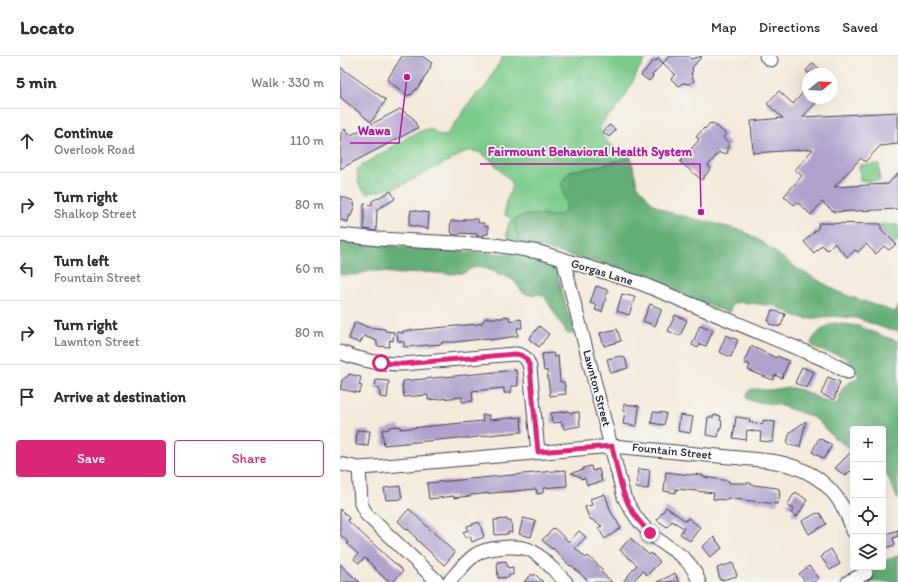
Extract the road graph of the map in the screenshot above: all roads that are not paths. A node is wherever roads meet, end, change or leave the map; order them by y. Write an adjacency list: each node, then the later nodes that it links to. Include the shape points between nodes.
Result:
1 (340, 235): 2 (street, Gorgas Lane, via 513,247)
2 (563, 260): 4 (street, Gorgas Lane, via 660,291 823,359); 5 (street, Lawnton Street)
3 (340, 352): 6 (street, via 366,361 388,364 522,355 530,368)
4 (848, 372)
5 (612, 446): 6 (street, Fountain Street); 9 (street, Fountain Street, via 771,461 792,466 813,475 830,490 845,511); 14 (street, Lawnton Street, via 623,493 632,513 650,533 687,560)
6 (538, 452): 8 (street, Fountain Street)
7 (340, 464): 8 (street, Fountain Street)
8 (359, 468): 11 (street, via 361,504 367,515)
9 (850, 524)
10 (865, 570): 15 (street)
11 (438, 582)
12 (449, 582): 13 (street, via 478,553 510,547 528,549)
13 (566, 582)
14 (699, 582)
15 (848, 582)

